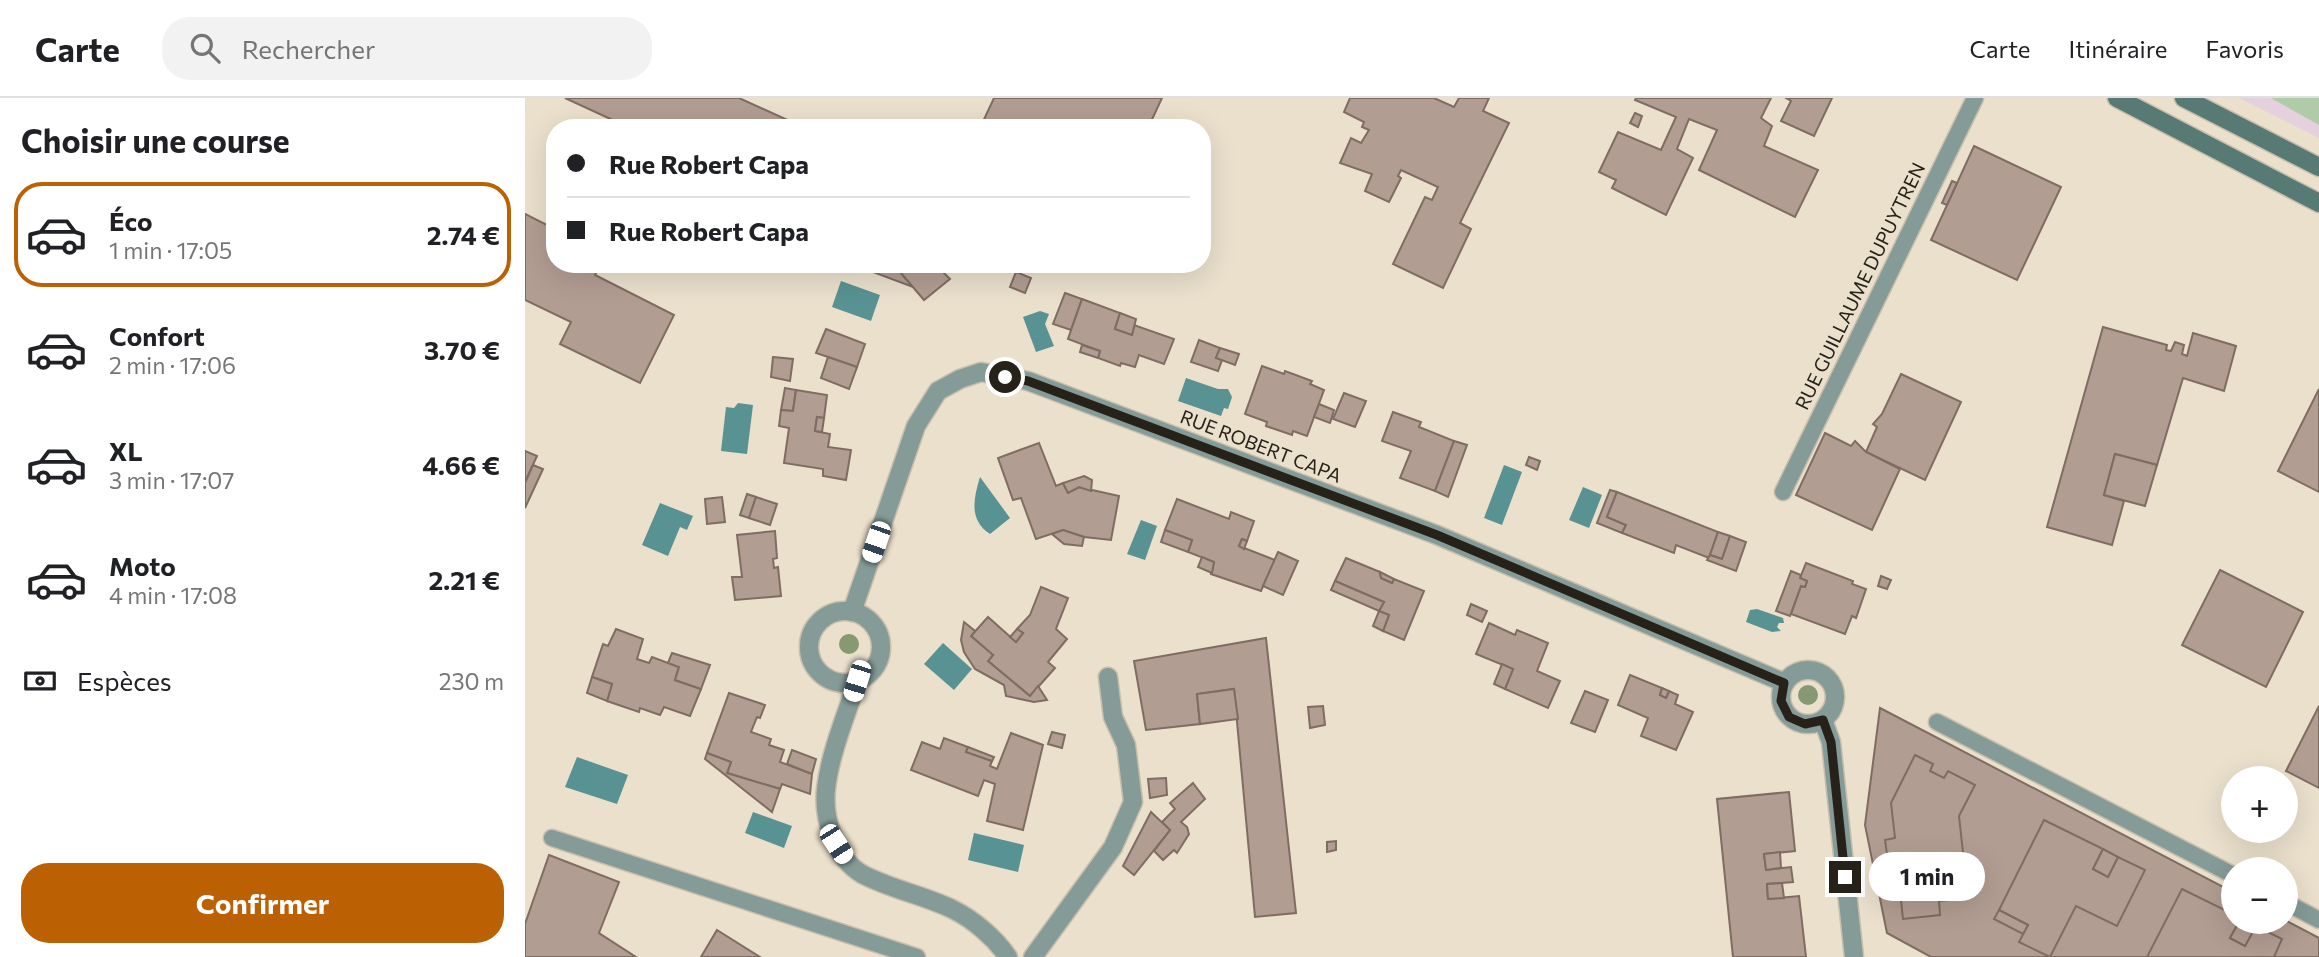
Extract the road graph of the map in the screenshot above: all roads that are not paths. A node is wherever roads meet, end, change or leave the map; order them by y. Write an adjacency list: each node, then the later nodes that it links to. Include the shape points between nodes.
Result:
1 (1975, 98): 6 (lane, RUE GUILLAUME DUPUYTREN)
2 (2117, 98): 5 (main road)
3 (2184, 98): 4 (main road)
4 (2319, 167)
5 (2319, 203)
6 (1783, 492)
7 (852, 612): 9 (street, via 873,624 881,645 875,667); 9 (street, via 825,617 813,631 809,649 821,674 838,683); 10 (street, RUE ROBERT CAPA, via 916,426 938,391 981,372 1028,381 1437,535)
8 (1108, 677): 19 (street, via 1113,717 1126,745 1133,803 1113,848)
9 (857, 681): 18 (street, via 825,792 826,818 836,844 860,873 953,909 997,941)
10 (1784, 683): 11 (street, via 1781,701 1789,717 1805,724); 11 (street, via 1806,670 1823,675 1835,697)
11 (1823, 720): 20 (street, via 1831,742)
12 (1937, 722): 14 (lane)
13 (552, 838): 17 (lane)
14 (2221, 869)
15 (2298, 909): 16 (lane)
16 (2319, 920)
17 (917, 957)
18 (1008, 957)
19 (1033, 957)
20 (1854, 957)

